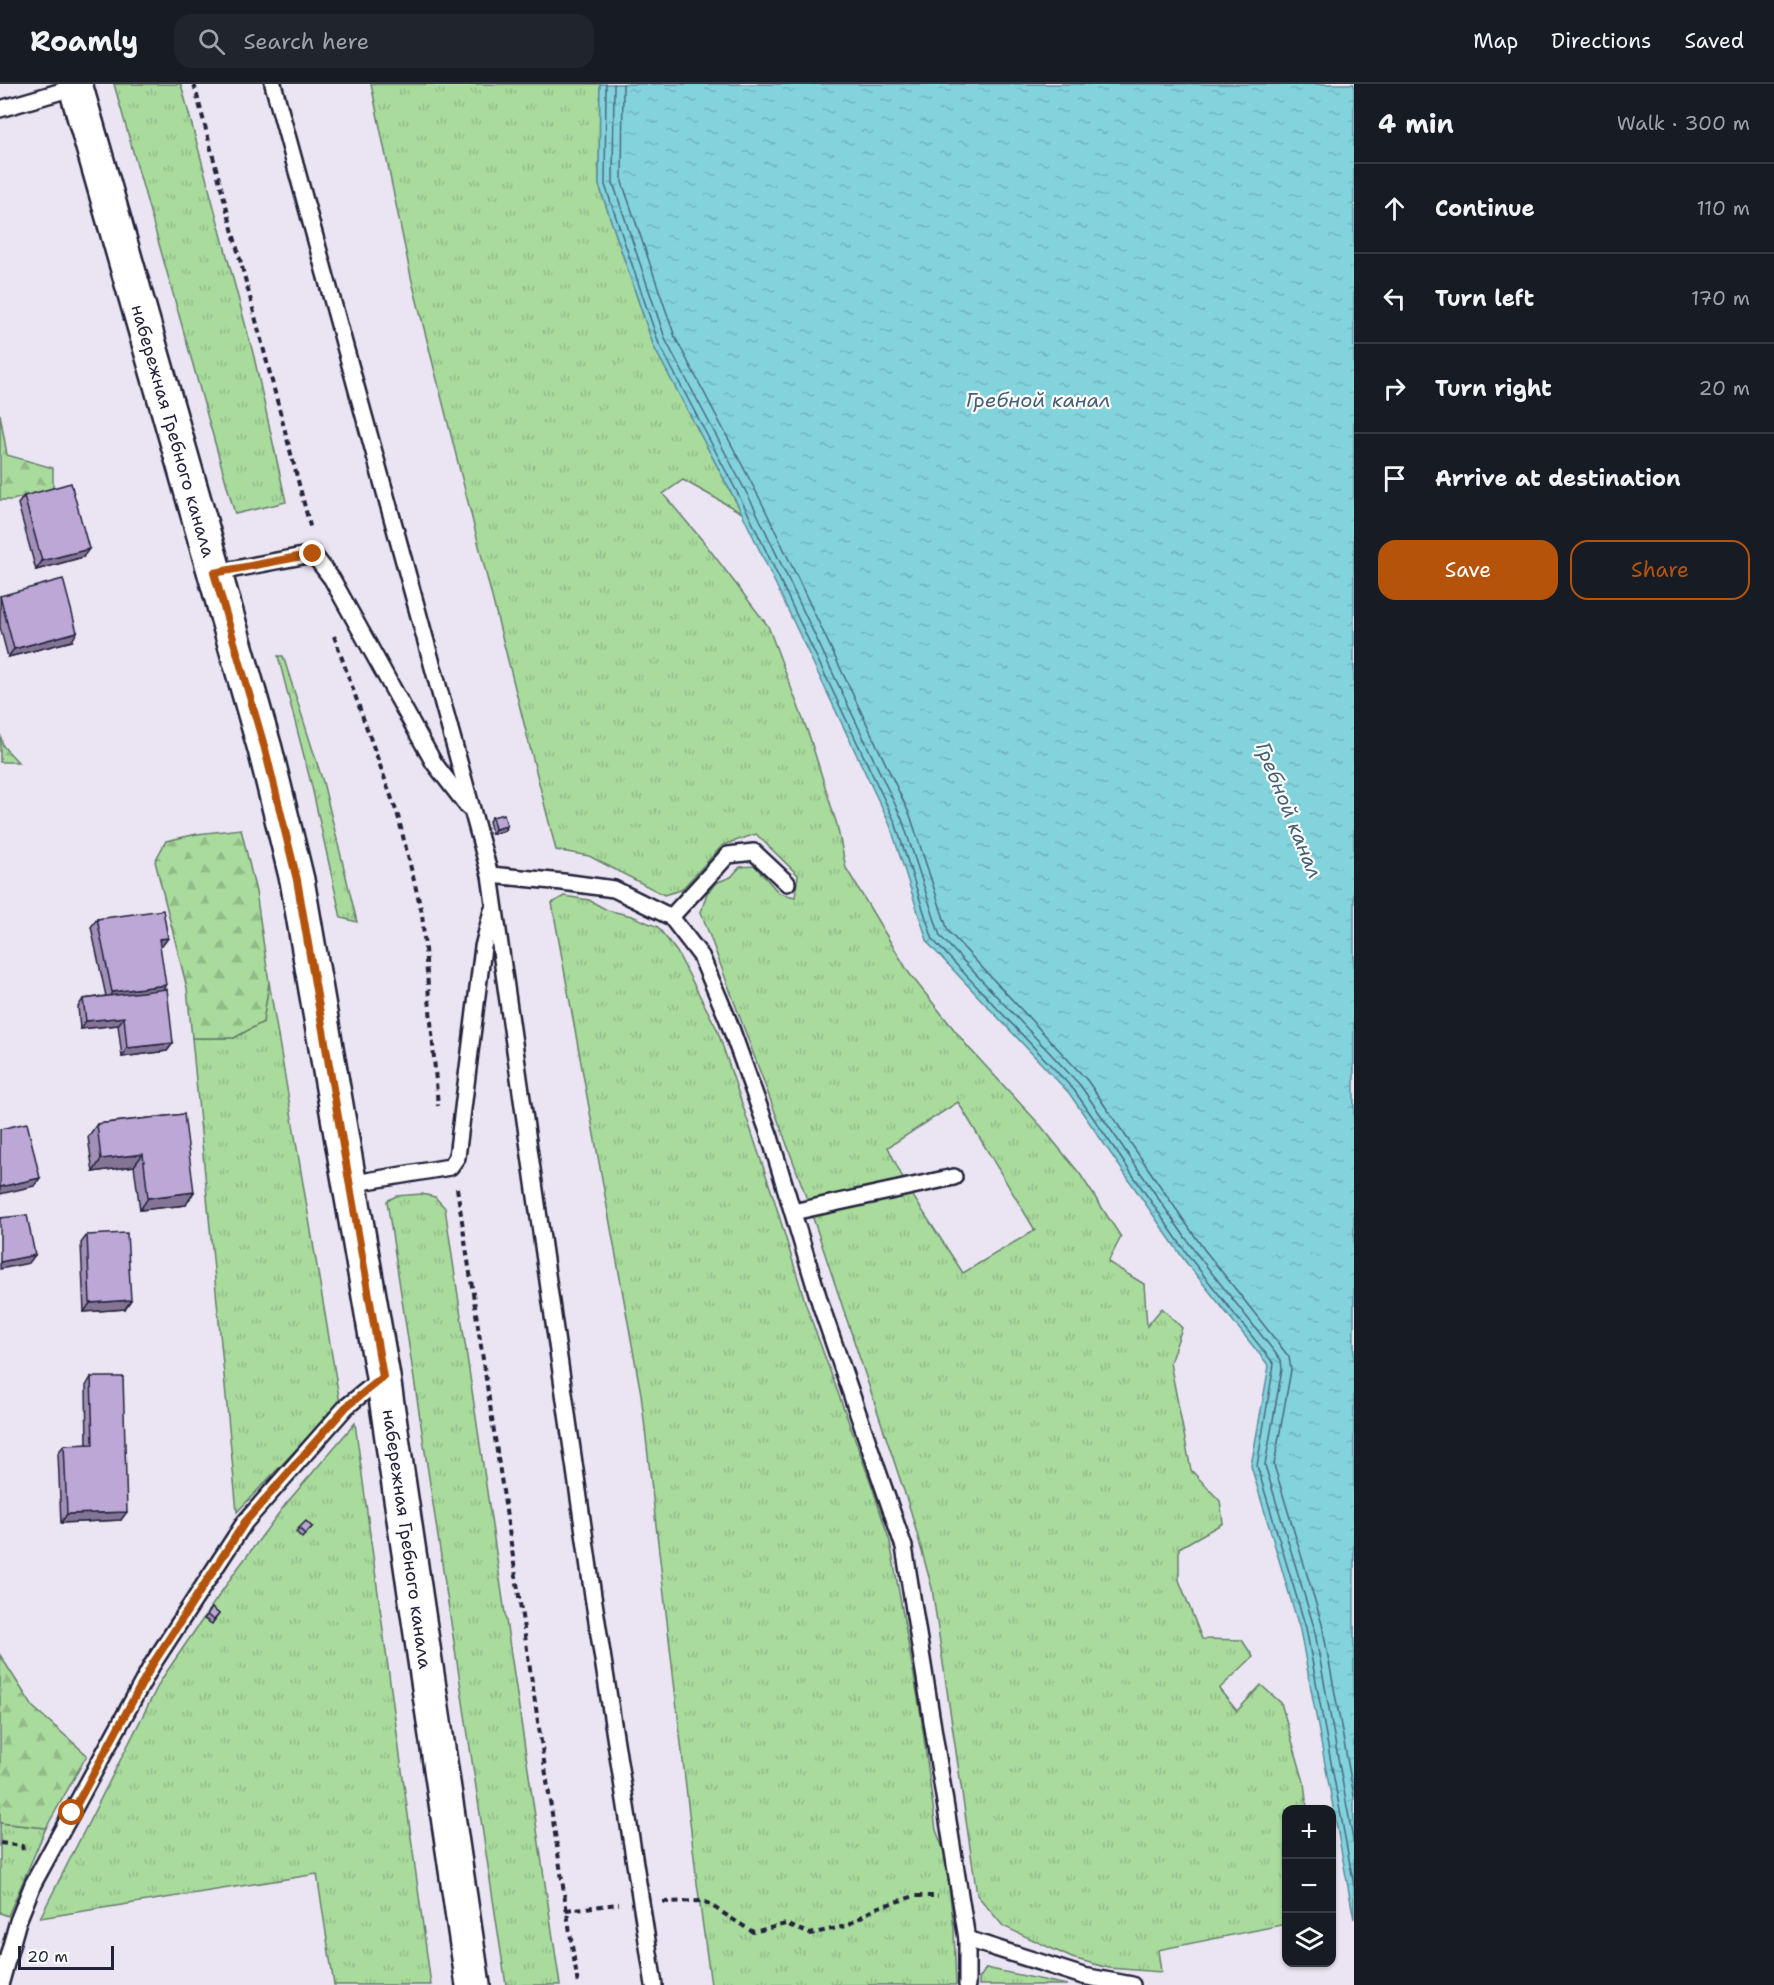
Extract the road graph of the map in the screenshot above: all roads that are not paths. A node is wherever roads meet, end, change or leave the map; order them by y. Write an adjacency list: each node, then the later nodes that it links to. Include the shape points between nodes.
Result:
1 (273, 84): 5 (lane)
2 (76, 85): 3 (lane); 4 (street, набережная Гребного канала)
3 (0, 109)
4 (214, 573): 5 (lane, via 313,554 332,579 434,763); 11 (street, набережная Гребного канала, via 265,749 297,880)
5 (473, 814): 6 (lane)
6 (490, 875): 8 (lane); 9 (lane, via 614,889)
7 (787, 883): 9 (lane, via 754,852 728,855)
8 (495, 903): 11 (lane, via 483,947 456,1157 450,1167); 17 (lane, via 593,1596)
9 (671, 917): 12 (lane, via 700,956 728,1020)
10 (954, 1177): 12 (lane)
11 (349, 1184): 13 (street, набережная Гребного канала)
12 (793, 1212): 14 (lane, via 904,1547)
13 (383, 1377): 15 (lane, via 346,1407 245,1522 152,1665 33,1884); 16 (street, набережная Гребного канала)
14 (967, 1939): 18 (lane); 19 (lane, via 1083,1976)
15 (0, 1985)
16 (473, 1985)
17 (654, 1985)
18 (967, 1985)
19 (1132, 1985)

